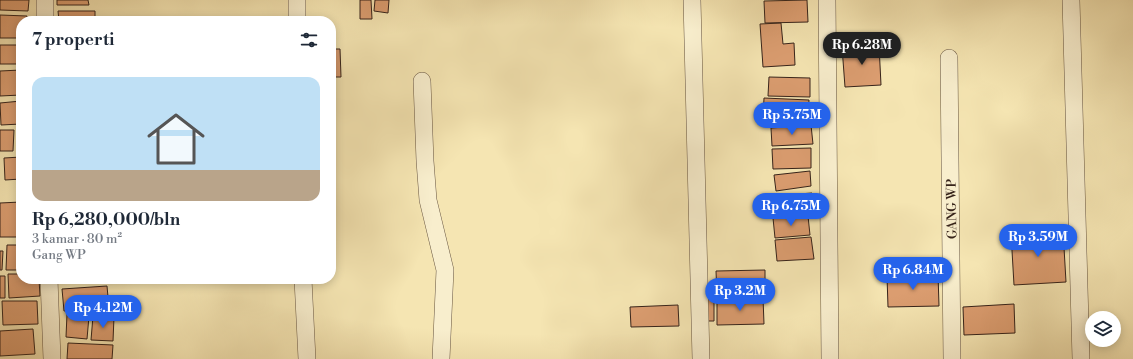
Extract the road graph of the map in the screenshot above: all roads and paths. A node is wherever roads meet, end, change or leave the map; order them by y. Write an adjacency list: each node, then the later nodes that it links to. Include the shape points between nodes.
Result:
1 (45, 0): 6 (street)
2 (297, 0): 7 (street)
3 (692, 0): 15 (street)
4 (827, 0): 16 (street)
5 (1071, 0): 18 (street)
6 (45, 16)
7 (297, 16)
8 (949, 58): 17 (street, GANG WP)
9 (422, 80): 14 (street, via 428,200 445,270)
10 (49, 284): 12 (street)
11 (303, 284): 13 (street)
12 (52, 359)
13 (307, 359)
14 (441, 359)
15 (700, 359)
16 (830, 359)
17 (952, 359)
18 (1081, 359)

